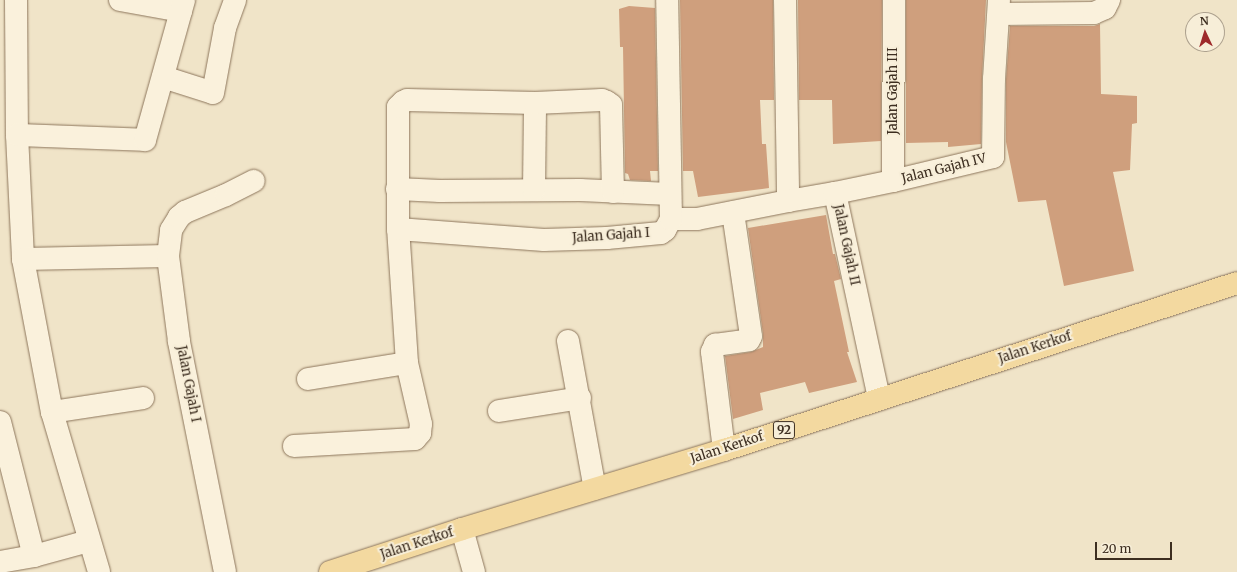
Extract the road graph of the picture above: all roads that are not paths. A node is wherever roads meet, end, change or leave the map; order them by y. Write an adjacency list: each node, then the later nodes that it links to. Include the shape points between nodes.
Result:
1 (16, 0): 12 (street)
2 (120, 0): 8 (street)
3 (235, 0): 10 (street, via 225,28 212,93)
4 (667, 0): 19 (street)
5 (785, 0): 20 (street)
6 (894, 0): 14 (street, Jalan Gajah III)
7 (1109, 0): 9 (street, via 1105,8 1094,12)
8 (183, 5): 10 (street)
9 (999, 7): 14 (street, Jalan Gajah IV, via 994,79 993,157)
10 (162, 77): 12 (street, via 145,140)
11 (535, 103): 15 (street, via 407,100 403,102 398,107); 16 (street); 17 (street, via 602,100 611,105)
12 (17, 135): 25 (street)
13 (254, 181): 24 (street, Jalan Gajah I, via 179,216 171,230)
14 (893, 182): 18 (street, Jalan Gajah IV)
15 (397, 189): 16 (street); 23 (street)
16 (534, 190): 17 (street)
17 (613, 192): 19 (street)
18 (835, 193): 20 (street, Jalan Gajah II); 32 (street, Jalan Gajah II)
19 (670, 194): 22 (street)
20 (788, 201): 21 (street, Jalan Gajah II)
21 (733, 212): 22 (street, Jalan Gajah II); 37 (street, via 751,336 750,340 715,345 712,352)
22 (671, 219): 23 (street, Jalan Gajah I, via 661,233 575,239 544,240)
23 (398, 229): 28 (street)
24 (168, 256): 25 (street); 44 (street, Jalan Gajah I, via 179,341)
25 (23, 259): 34 (street)
26 (1237, 283): 32 (main road, Jalan Kerkof / 92)
27 (568, 341): 31 (street)
28 (408, 363): 29 (street); 36 (street, via 421,424 420,433 415,439)
29 (308, 379)
30 (143, 398): 34 (street)
31 (580, 398): 33 (street); 38 (street)
32 (879, 399): 37 (main road, Jalan Kerkof / 92)
33 (499, 411)
34 (52, 412): 40 (street)
35 (0, 422): 41 (street)
36 (294, 446)
37 (724, 450): 38 (main road, Jalan Kerkof / 92)
38 (595, 489): 39 (main road, Jalan Kerkof / 92)
39 (462, 529): 45 (main road, Jalan Kerkof / 92); 46 (street)
40 (89, 541): 41 (street); 43 (street)
41 (34, 556): 42 (street)
42 (0, 562)
43 (99, 572)
44 (225, 572)
45 (330, 572)
46 (474, 572)

